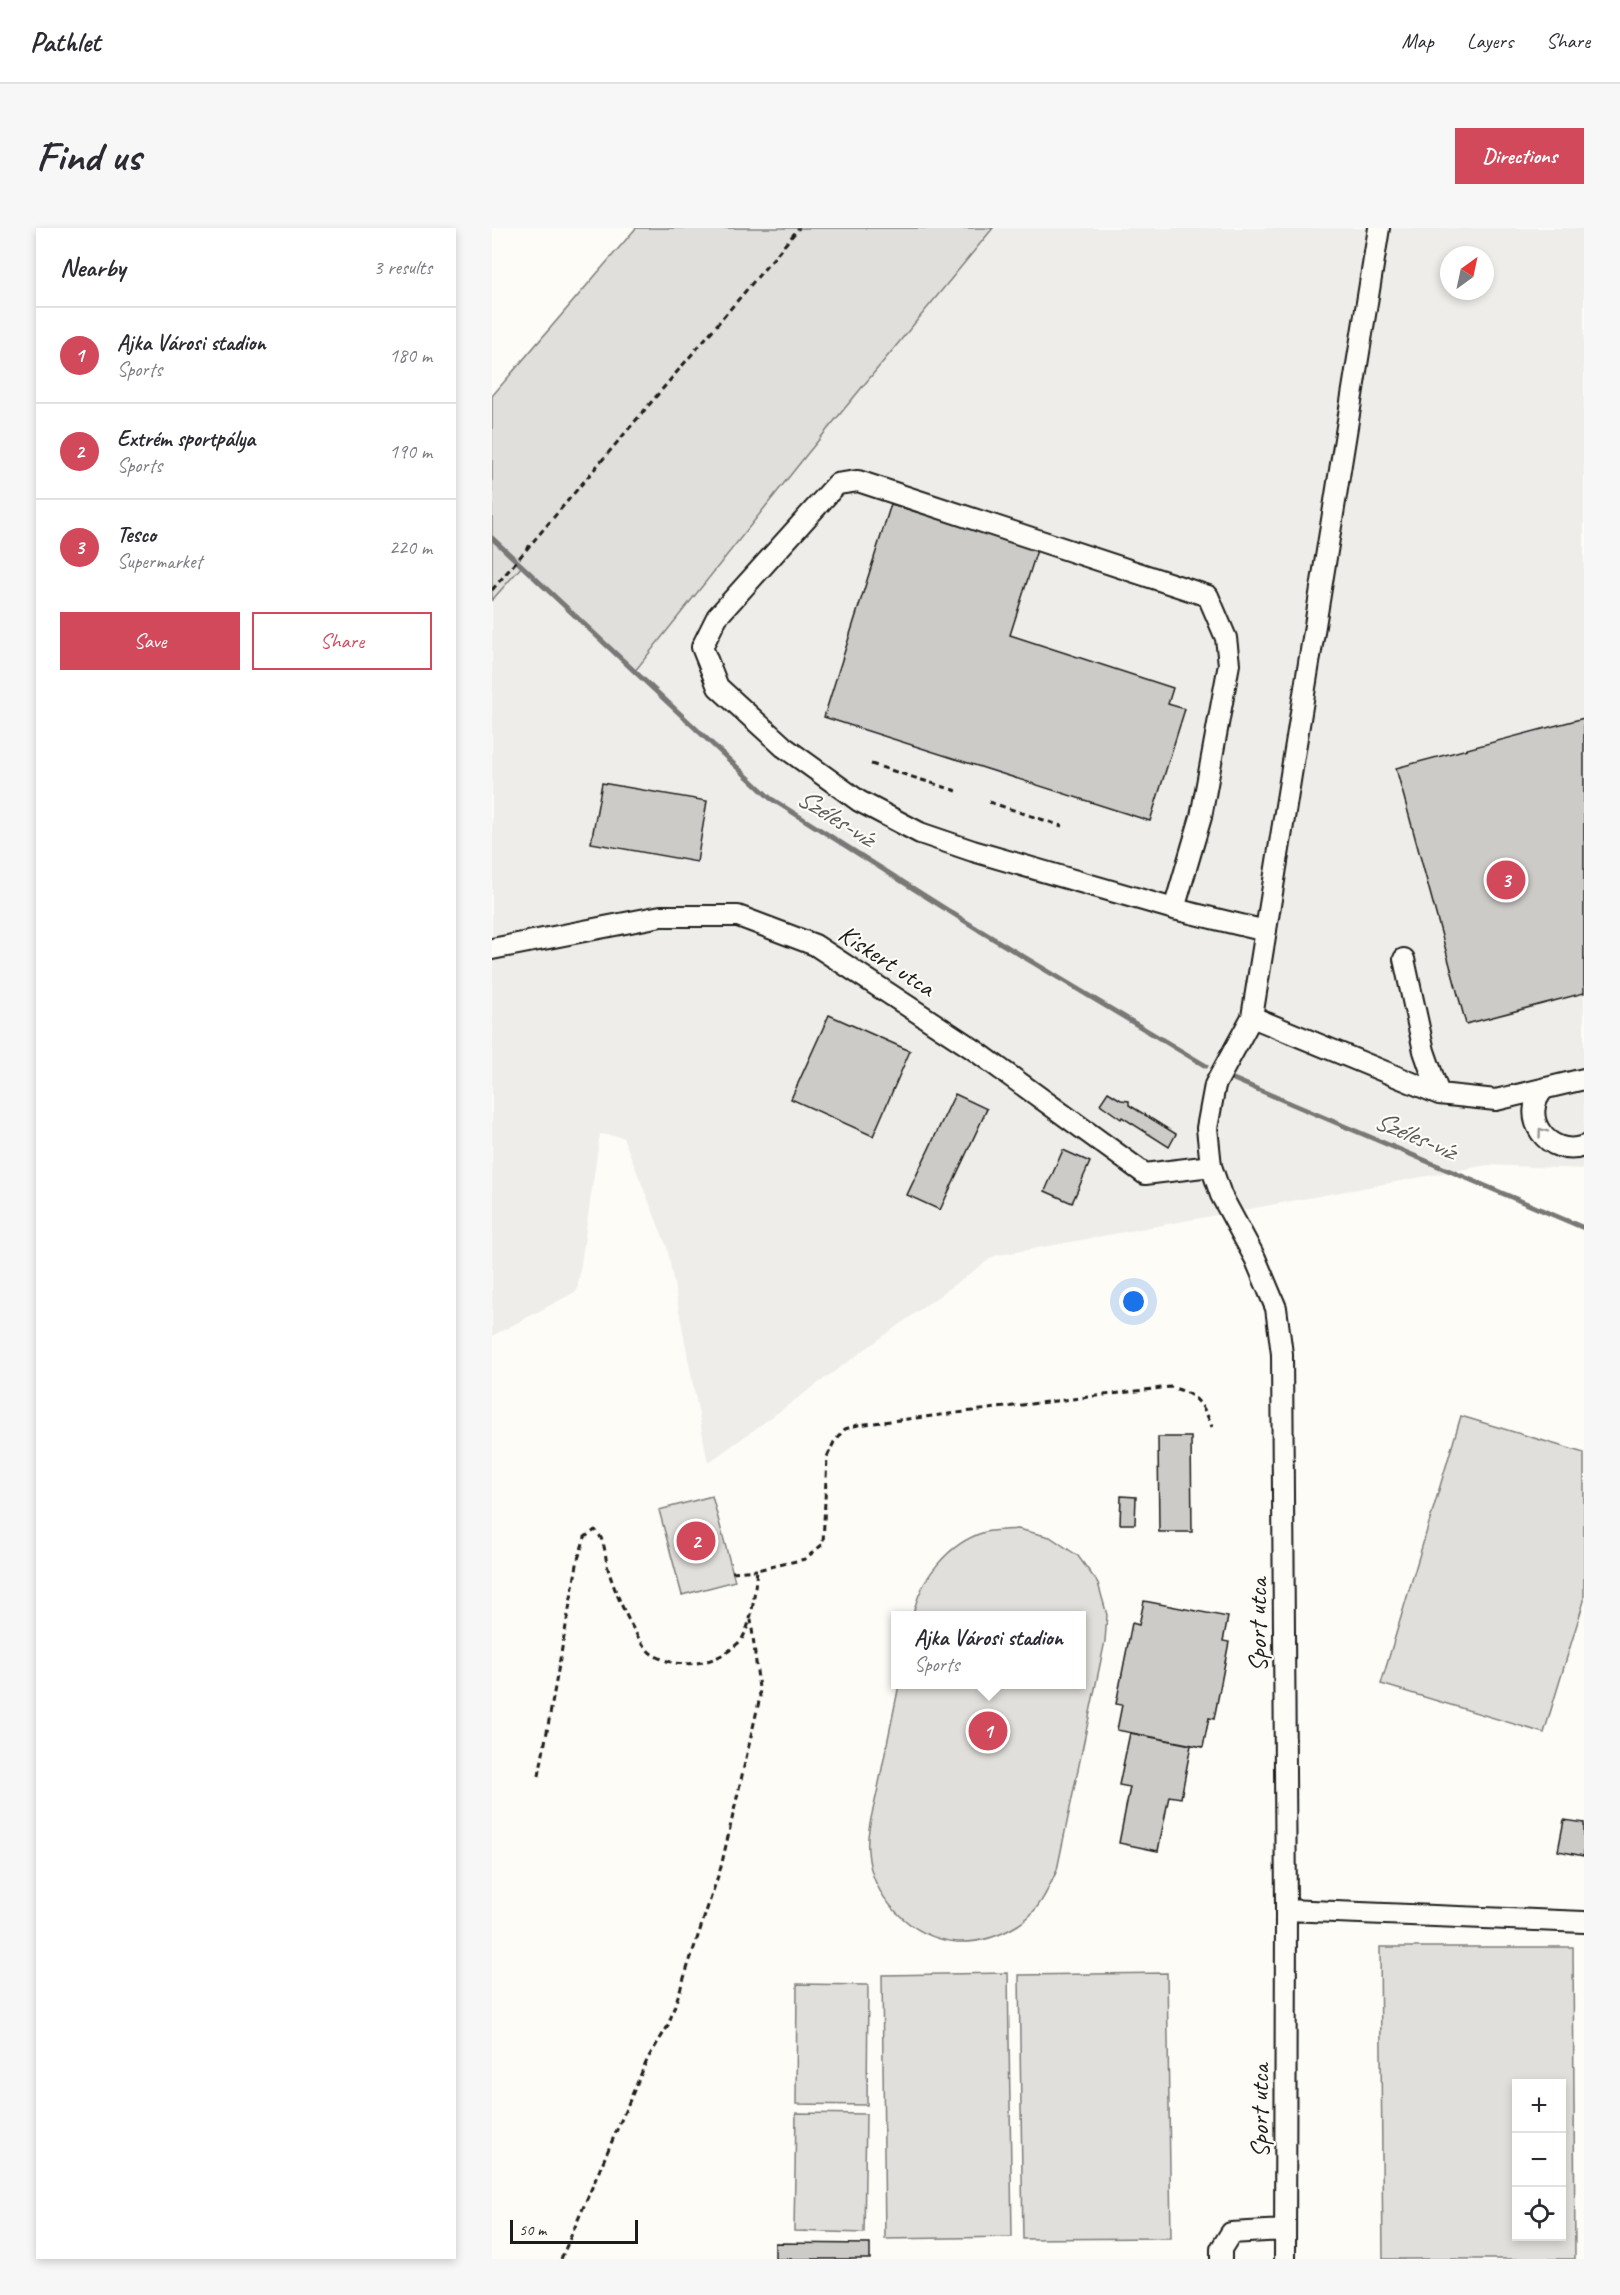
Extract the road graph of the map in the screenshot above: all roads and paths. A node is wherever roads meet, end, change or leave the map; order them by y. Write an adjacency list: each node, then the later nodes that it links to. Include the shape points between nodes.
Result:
1 (799, 228): 3 (path)
2 (1379, 228): 9 (street, Sport utca)
3 (492, 590)
4 (871, 764): 5 (path)
5 (957, 792)
6 (989, 802): 7 (path)
7 (1062, 826)
8 (1174, 909): 8 (street, via 1201,817 1228,664 1226,638 1208,596 858,481 837,484 717,617 702,647 718,687 784,747 859,801 920,833); 9 (street)
9 (1266, 932): 12 (street, Sport utca)
10 (492, 949): 17 (street, Kiskert utca, via 661,916 738,916 815,945 973,1049 1145,1174)
11 (1404, 959): 15 (street, via 1424,1051)
12 (1252, 1017): 15 (street); 17 (street, Sport utca, via 1215,1085 1208,1128)
13 (1584, 1079): 14 (street)
14 (1545, 1088): 15 (street, via 1496,1100); 16 (street, one-way to 14, via 1558,1147 1536,1128 1534,1109 1537,1096)
15 (1439, 1094)
16 (1584, 1146)
17 (1211, 1166): 23 (street, Sport utca, via 1276,1308 1282,1354)
18 (1212, 1427): 19 (path, via 1205,1409 1188,1391 1170,1388 845,1429 827,1457 823,1544 805,1559)
19 (757, 1570): 20 (path); 21 (path)
20 (732, 1572)
21 (751, 1618): 22 (path, via 742,1640 723,1654 698,1664 669,1662 649,1652 632,1626 609,1572 602,1536 595,1530 585,1536); 26 (path, via 760,1697 721,1867 668,2026 648,2058)
22 (539, 1776)
23 (1286, 1910): 24 (street); 25 (street, Sport utca)
24 (1584, 1922)
25 (1285, 2230): 27 (street, via 1231,2233 1221,2248); 28 (street, Sport utca)
26 (561, 2259)
27 (1221, 2259)
28 (1285, 2259)

